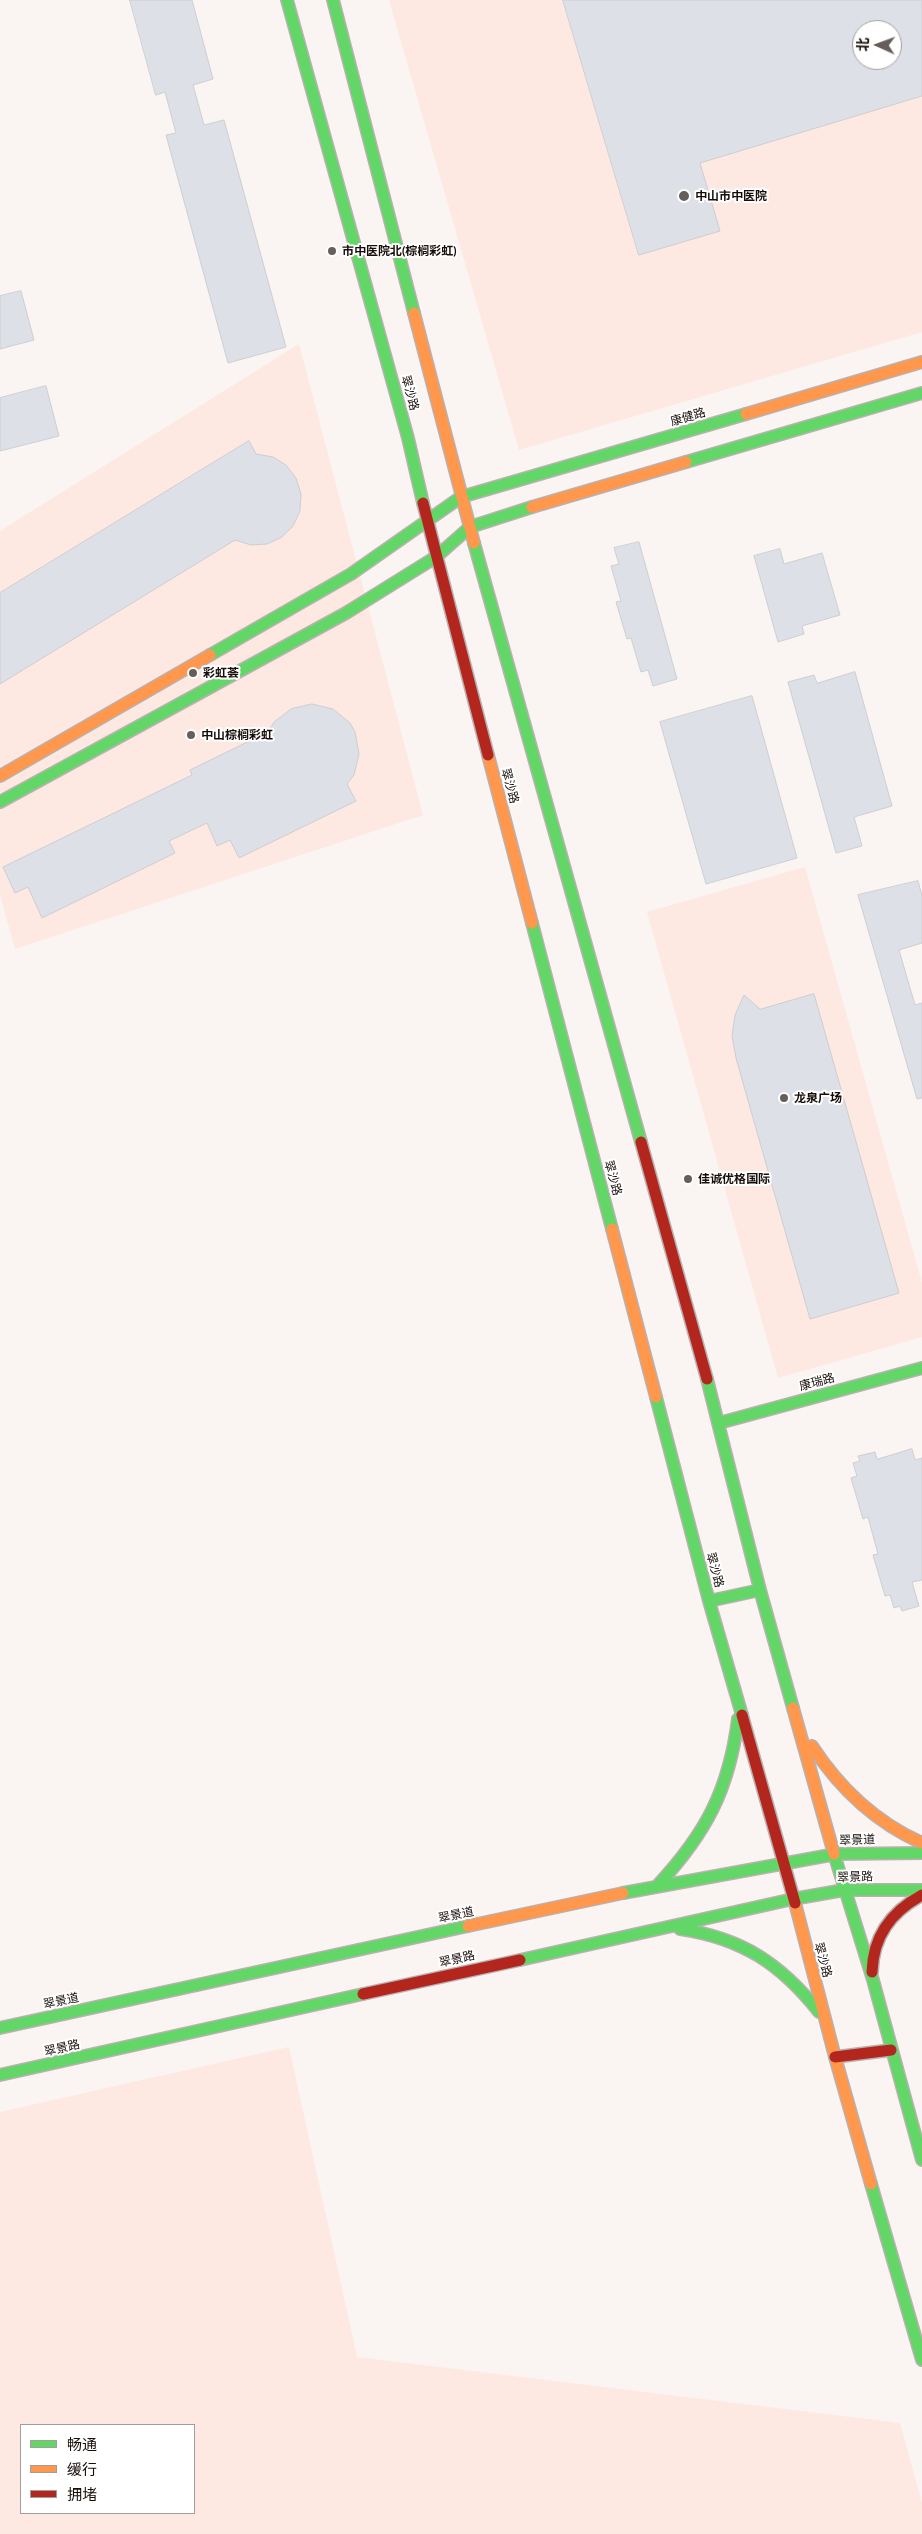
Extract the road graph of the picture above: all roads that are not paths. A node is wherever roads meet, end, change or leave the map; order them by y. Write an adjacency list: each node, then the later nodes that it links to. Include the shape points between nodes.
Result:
1 (288, 0): 6 (main road, 翠沙路, via 408,438)
2 (334, 0): 5 (main road, 翠沙路)
3 (922, 362): 5 (main road, 康健路)
4 (922, 393): 7 (main road)
5 (461, 498): 6 (main road, 康健路); 7 (main road, 翠沙路)
6 (427, 521): 8 (main road, 翠沙路); 9 (main road, 康健路)
7 (470, 527): 8 (main road); 13 (main road, 翠沙路)
8 (436, 557): 9 (main road, via 346,613); 15 (main road, 翠沙路)
9 (143, 710): 10 (main road); 11 (main road)
10 (0, 776)
11 (0, 802)
12 (922, 1368): 13 (main road, 康瑞路)
13 (719, 1423): 14 (main road, 翠沙路)
14 (760, 1590): 15 (main road); 17 (main road, 翠沙路)
15 (709, 1601): 16 (main road, 翠沙路)
16 (739, 1706): 21 (main road, 翠沙路); 22 (main road, via 736,1746 726,1785 709,1822 686,1856)
17 (794, 1708): 18 (main road, via 807,1737 843,1788 891,1827); 20 (main road, 翠沙路)
18 (922, 1843)
19 (922, 1853): 20 (main road, 翠景道)
20 (836, 1854): 21 (main road, 翠景道); 23 (main road, 翠沙路)
21 (785, 1863): 22 (main road, 翠景道); 26 (main road, 翠沙路)
22 (658, 1885): 30 (main road, 翠景道)
23 (844, 1890): 24 (main road, 翠景路); 26 (main road, 翠景路); 28 (main road, 翠沙路)
24 (922, 1890)
25 (922, 1895): 28 (main road, via 894,1913 883,1928 875,1944)
26 (793, 1899): 27 (main road, 翠景路); 29 (main road, 翠沙路)
27 (661, 1927): 29 (main road, via 701,1931 739,1943 803,1989); 33 (main road, 翠景路)
28 (873, 1980): 31 (main road, 翠沙路)
29 (826, 2022): 32 (main road, 翠沙路)
30 (0, 2028)
31 (891, 2050): 32 (main road); 34 (main road, 翠沙路)
32 (835, 2057): 35 (main road, 翠沙路)
33 (0, 2076)
34 (922, 2160)
35 (922, 2360)

